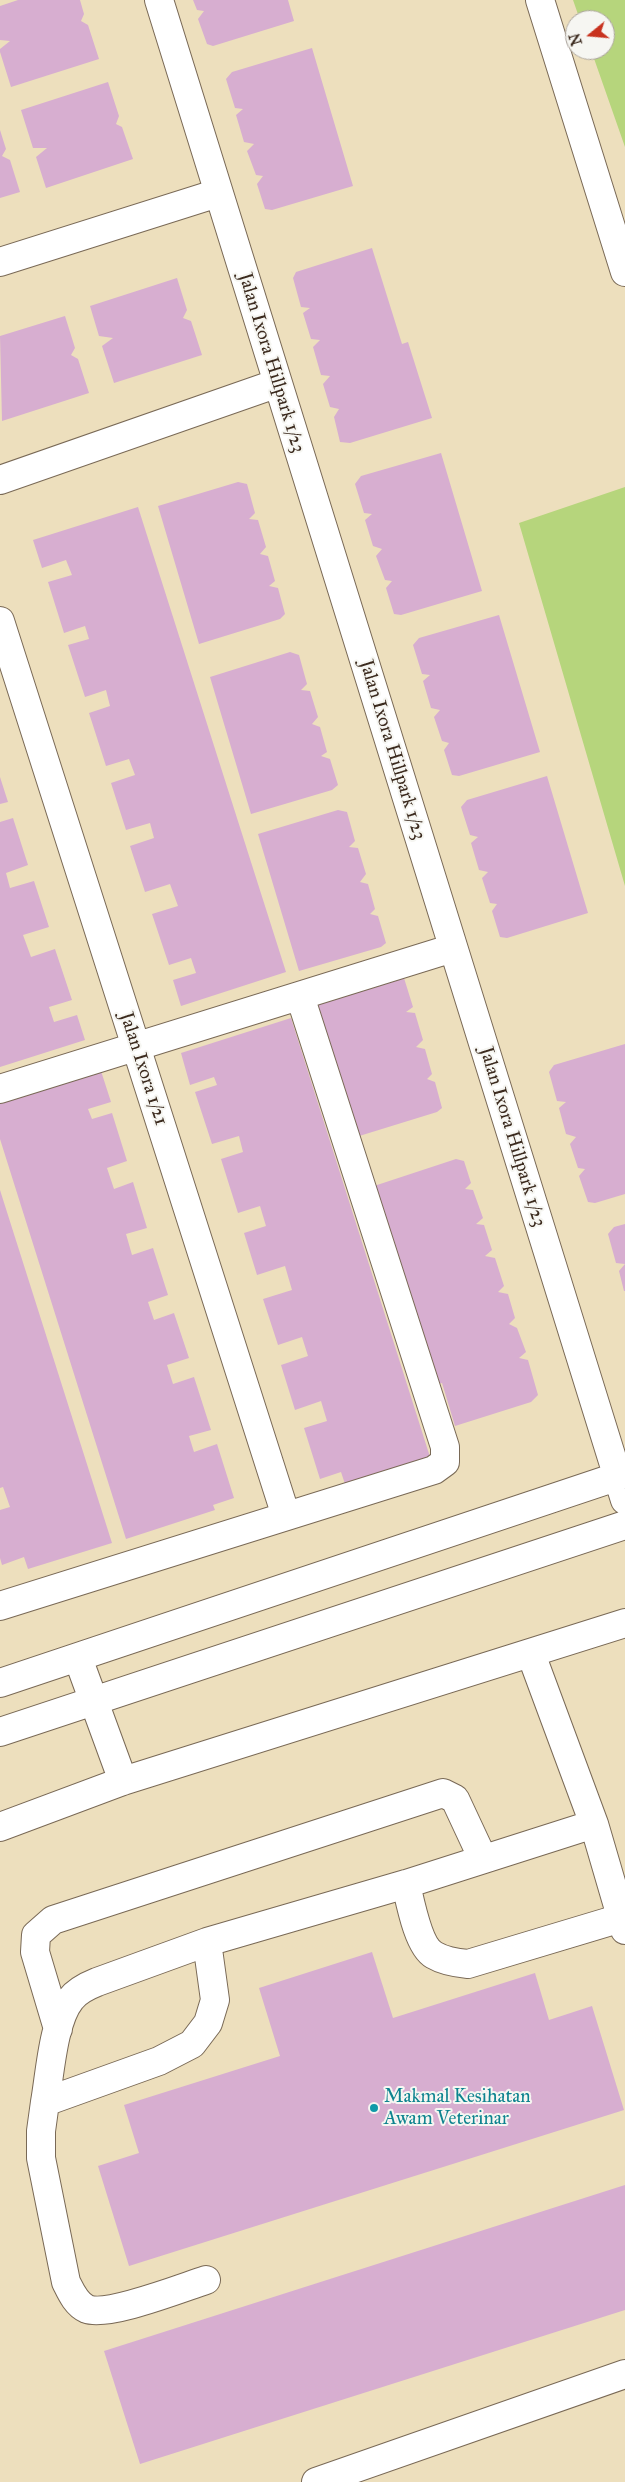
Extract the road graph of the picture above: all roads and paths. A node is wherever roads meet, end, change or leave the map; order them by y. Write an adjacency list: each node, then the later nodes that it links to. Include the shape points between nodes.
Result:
1 (159, 0): 3 (street, Jalan Ixora Hillpark 1/23)
2 (540, 0): 5 (street)
3 (218, 194): 4 (street); 6 (street, Jalan Ixora Hillpark 1/23)
4 (0, 262)
5 (625, 272)
6 (278, 383): 7 (street); 9 (street, Jalan Ixora Hillpark 1/23)
7 (0, 480)
8 (0, 621): 11 (street, Jalan Ixora 1/21)
9 (453, 948): 10 (street); 13 (street, Jalan Ixora Hillpark 1/23)
10 (300, 996): 11 (street); 14 (street, via 445,1447 445,1462 434,1470)
11 (136, 1047): 12 (street); 14 (street, Jalan Ixora 1/21)
12 (0, 1089)
13 (622, 1484): 19 (street)
14 (286, 1516): 16 (street)
15 (625, 1525): 21 (street)
16 (0, 1606)
17 (625, 1623): 18 (street)
18 (531, 1654): 23 (street); 24 (street)
19 (78, 1658): 20 (street); 21 (street)
20 (0, 1683)
21 (94, 1702): 22 (street); 23 (street)
22 (0, 1732)
23 (122, 1781): 25 (street)
24 (594, 1824): 26 (street); 28 (street)
25 (0, 1826)
26 (483, 1859): 27 (street); 30 (street, via 455,1800 443,1793 53,1920 36,1935 35,1952)
27 (406, 1884): 28 (street, via 420,1935 432,1955 452,1962 468,1964); 29 (street)
28 (623, 1924)
29 (207, 1942): 30 (street, via 81,1990 70,2000); 31 (street, via 215,2000 208,2023 192,2044 159,2061)
30 (58, 2029): 31 (street)
31 (45, 2102): 32 (street, via 41,2158 66,2282 74,2298 87,2309 109,2310)
32 (206, 2280)
33 (625, 2374): 34 (street)
34 (316, 2482)

